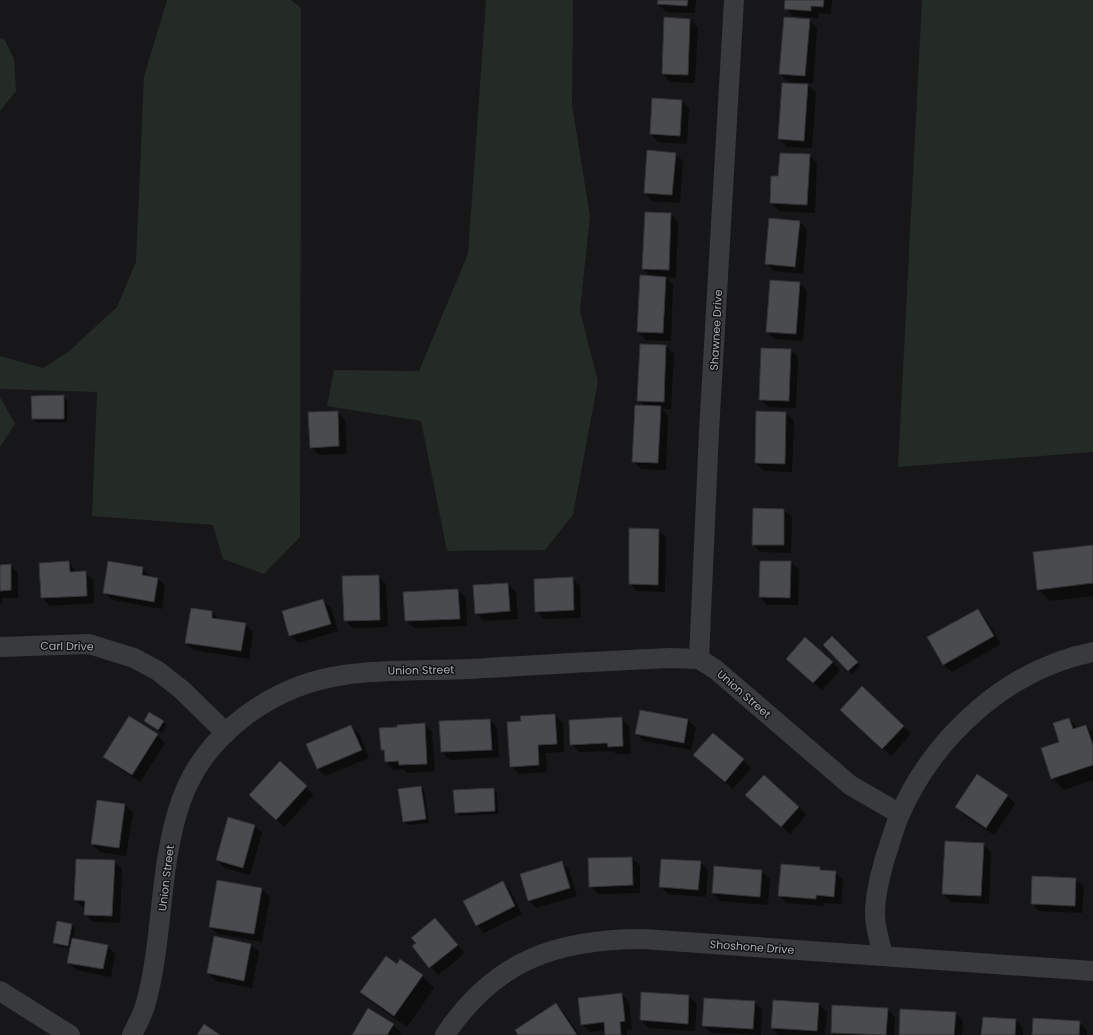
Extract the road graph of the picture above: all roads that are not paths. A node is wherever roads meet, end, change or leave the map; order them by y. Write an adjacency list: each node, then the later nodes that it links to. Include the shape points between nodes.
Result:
1 (734, 0): 4 (street, Shawnee Drive, via 709,432)
2 (0, 647): 5 (street, Carl Drive, via 90,644 134,658 158,671 182,690)
3 (1093, 652): 6 (street, via 1046,666 997,694 954,734 935,756)
4 (699, 659): 5 (street, Union Street, via 670,658 342,675 299,687 257,707); 6 (street, Union Street, via 729,680 850,785)
5 (226, 733): 11 (street, Union Street, via 212,746 195,772 172,828 157,948 145,1008)
6 (900, 814): 7 (street, via 883,863 875,913)
7 (883, 956): 8 (street, Shoshone Drive); 12 (street, Shoshone Drive, via 643,939 583,943 553,950 525,961 498,976 475,995)
8 (1093, 971)
9 (0, 991): 10 (street)
10 (70, 1035)
11 (132, 1035)
12 (444, 1035)

